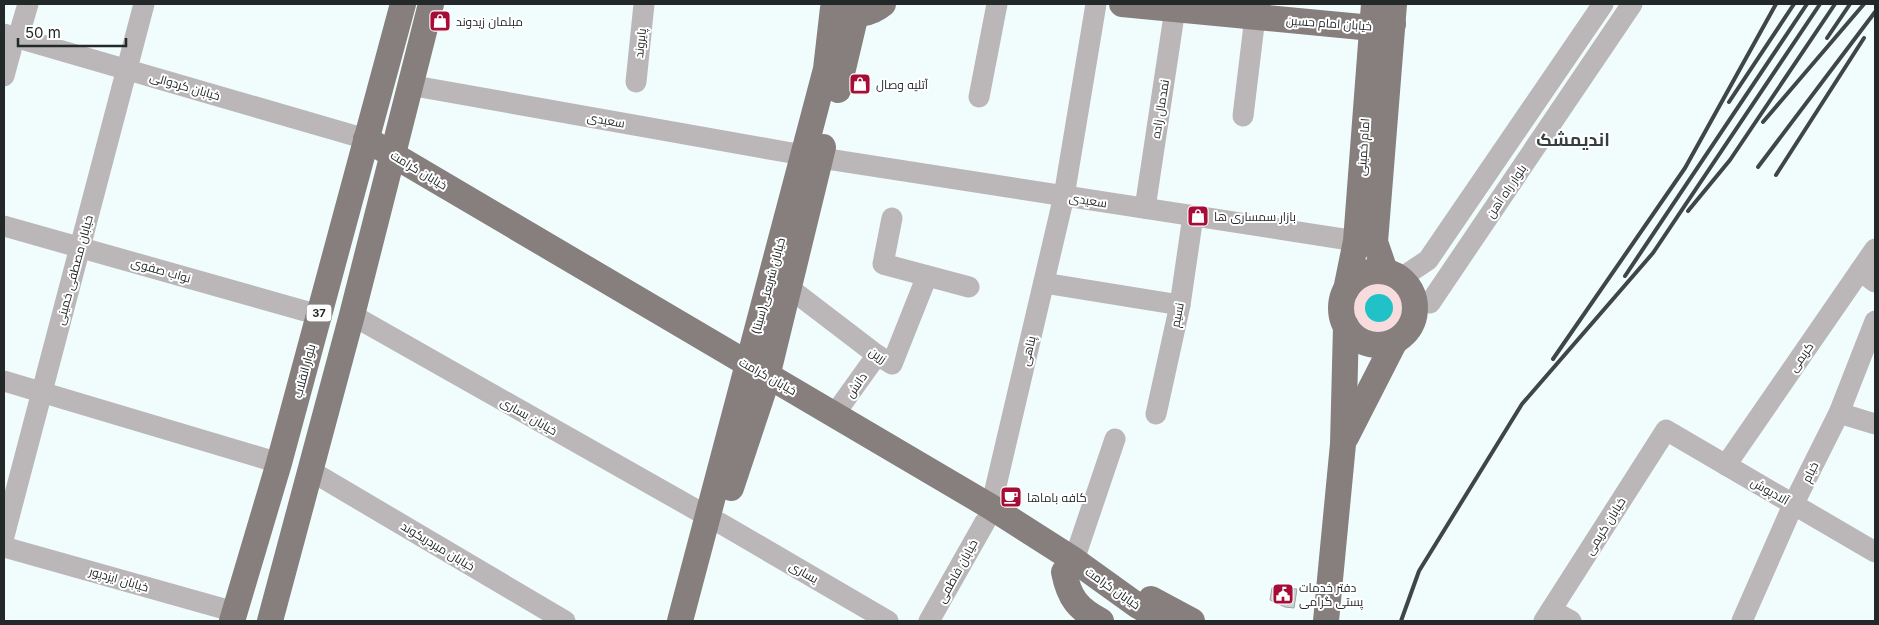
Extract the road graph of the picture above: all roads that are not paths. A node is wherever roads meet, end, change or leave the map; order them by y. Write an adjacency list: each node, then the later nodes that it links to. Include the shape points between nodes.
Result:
1 (28, 4): 16 (street)
2 (144, 4): 18 (street, خیابان مصطفی خمینی)
3 (403, 4): 25 (main road, بلوار انقلاب / 37)
4 (431, 4): 20 (main road, 37)
5 (644, 4): 19 (street, پایروند)
6 (883, 4): 12 (main road, via 868,12)
7 (997, 4): 22 (street)
8 (1096, 4): 28 (street, پناهی)
9 (1122, 4): 13 (main road, خیابان امام حسین)
10 (1603, 4): 21 (street, بلوار راه آهن)
11 (1632, 4): 23 (street, بلوار راه آهن)
12 (839, 9): 26 (main road, خیابان شریعتی(سینا))
13 (1176, 9): 14 (main road, خیابان امام حسین); 29 (street, نمدمال زاده)
14 (1250, 10): 15 (main road, خیابان امام حسین); 24 (street)
15 (1381, 15): 33 (main road, امام خمینی); 36 (main road, امام خمینی, via 1374,242)
16 (9, 42): 17 (street); 18 (street, خیابان کردوالی)
17 (4, 76)
18 (125, 76): 25 (street, خیابان کردوالی); 34 (street, خیابان مصطفی خمینی)
19 (636, 82)
20 (409, 85): 26 (street, سعیدی); 27 (main road, 37)
21 (1544, 90): 23 (street); 36 (street, بلوار راه آهن, via 1428,260)
22 (979, 97)
23 (1565, 103): 43 (street, بلوار راه آهن)
24 (1242, 116)
25 (364, 145): 27 (main road, خیابان کرامت); 45 (main road, بلوار انقلاب / 37)
26 (812, 157): 28 (street, سعیدی); 41 (main road, خیابان شریعتی(سینا)); 51 (main road, خیابان شریعتی(سینا))
27 (390, 161): 46 (main road, 37); 51 (main road, خیابان کرامت)
28 (1064, 196): 29 (street, سعیدی); 39 (street, پناهی)
29 (1145, 208): 30 (street, سعیدی)
30 (1193, 216): 33 (street, سعیدی); 44 (street, نسیم)
31 (892, 218): 37 (street, via 883,264)
32 (4, 226): 34 (street, نواب صفوی)
33 (1356, 241): 42 (main road, امام خمینی)
34 (80, 247): 45 (street, نواب صفوی); 53 (street, خیابان مصطفی خمینی)
35 (1875, 249): 38 (street, کریمی)
36 (1393, 275): 42 (main road, via 1368,272 1354,280); 49 (main road, via 1411,290 1416,304 1406,333)
37 (927, 276): 40 (street); 50 (street, زرین, via 892,364)
38 (1868, 276): 62 (street, کریمی)
39 (1044, 282): 44 (street); 65 (street, پناهی)
40 (969, 287)
41 (788, 288): 50 (street, زرین); 51 (main road, خیابان شریعتی(سینا))
42 (1346, 290): 48 (main road, via 1342,301)
43 (1430, 303)
44 (1180, 305): 55 (street, نسیم)
45 (319, 315): 61 (main road, بلوار انقلاب / 37)
46 (352, 315): 63 (main road, 37); 66 (street, خیابان یساری)
47 (1875, 322): 54 (street, خیام)
48 (1346, 326): 49 (main road, via 1355,337 1368,343 1381,345); 60 (main road)
49 (1395, 341): 60 (main road)
50 (877, 355): 56 (street, دانش)
51 (755, 376): 56 (main road, خیابان کرامت); 65 (main road, خیابان کرامت); 66 (main road, خیابان شریعتی(سینا))
52 (4, 381): 53 (street)
53 (42, 391): 61 (street); 67 (street, خیابان مصطفی خمینی)
54 (1839, 412): 57 (street); 64 (street, خیام)
55 (1156, 414)
56 (834, 415): 65 (main road, خیابان کرامت)
57 (1875, 424)
58 (1666, 430): 62 (street, آلادپوش); 71 (street, خیابان کریمی)
59 (1115, 439): 70 (street)
60 (1343, 444): 83 (main road)
61 (279, 463): 72 (main road, بلوار انقلاب / 37)
62 (1726, 465): 64 (street, آلادپوش)
63 (311, 470): 74 (main road, 37); 75 (street, خیابان میردریکوند)
64 (1794, 505): 69 (street, آلادپوش); 85 (street, خیام)
65 (988, 514): 70 (main road, خیابان کرامت); 79 (street, خیابان فاطمی)
66 (713, 520): 76 (main road, خیابان شریعتی(سینا)); 77 (main road, خیابان شریعتی(سینا)); 78 (street, یساری)
67 (4, 536)
68 (4, 547): 72 (street, خیابان ایزدپور)
69 (1875, 552)
70 (1069, 566): 73 (main road, via 1067,587); 80 (main road, خیابان کرامت, via 1098,598); 81 (main road, خیابان کرامت); 82 (main road, via 1108,575)
71 (1548, 616): 84 (street)
72 (233, 617)
73 (1086, 618)
74 (270, 621)
75 (565, 621)
76 (680, 621)
77 (695, 621)
78 (888, 621)
79 (929, 621)
80 (1134, 621)
81 (1165, 621)
82 (1192, 621)
83 (1326, 621)
84 (1571, 621)
85 (1742, 621)

